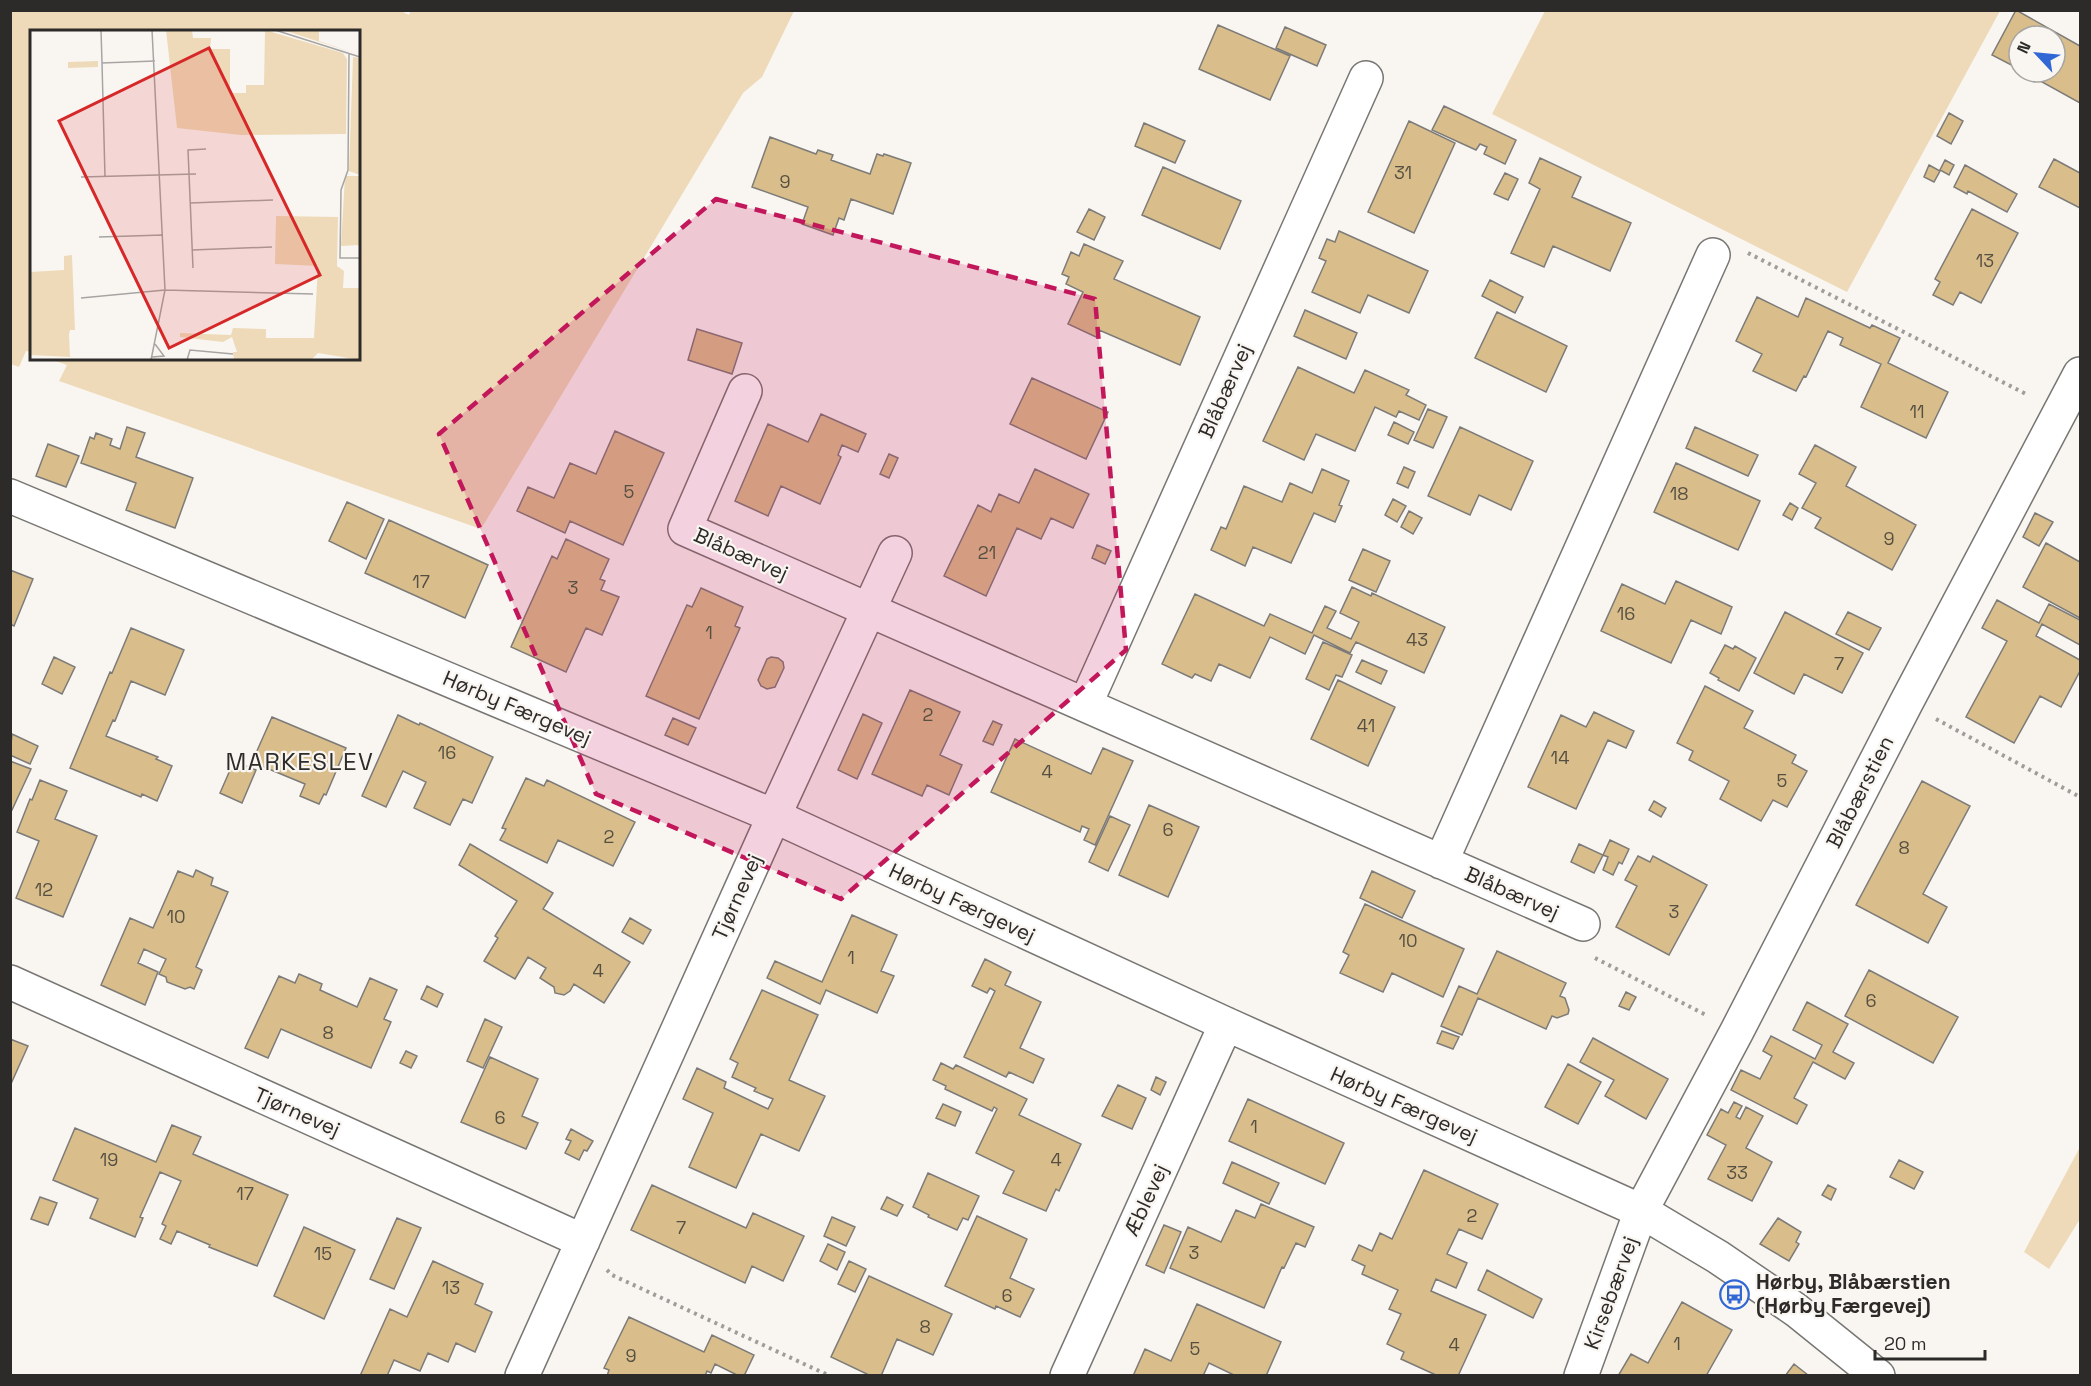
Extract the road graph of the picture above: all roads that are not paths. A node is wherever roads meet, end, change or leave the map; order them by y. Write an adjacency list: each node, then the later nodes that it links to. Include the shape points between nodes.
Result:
1 (1366, 78): 8 (street, Blåbærvej)
2 (1713, 255): 10 (street, Blåbærvej)
3 (2080, 374): 14 (street, Blåbærstien)
4 (745, 391): 7 (street, Blåbærvej, via 685,529)
5 (10, 496): 9 (street, Hørby Færgevej)
6 (895, 553): 7 (street)
7 (868, 610): 8 (street, Blåbærvej); 9 (street)
8 (1085, 705): 10 (street, Blåbærvej)
9 (774, 816): 13 (street, Hørby Færgevej); 15 (street, Tjørnevej)
10 (1441, 862): 11 (street, Blåbærvej)
11 (1582, 924)
12 (10, 982): 15 (street, Tjørnevej)
13 (1226, 1024): 14 (street, Hørby Færgevej); 17 (street, Æblevej)
14 (1641, 1211): 18 (street, Kirsebærvej); 19 (street, Hørby Færgevej, via 1797,1310)
15 (583, 1241): 16 (street, Tjørnevej)
16 (522, 1376)
17 (1067, 1376)
18 (1581, 1376)
19 (1878, 1376)

